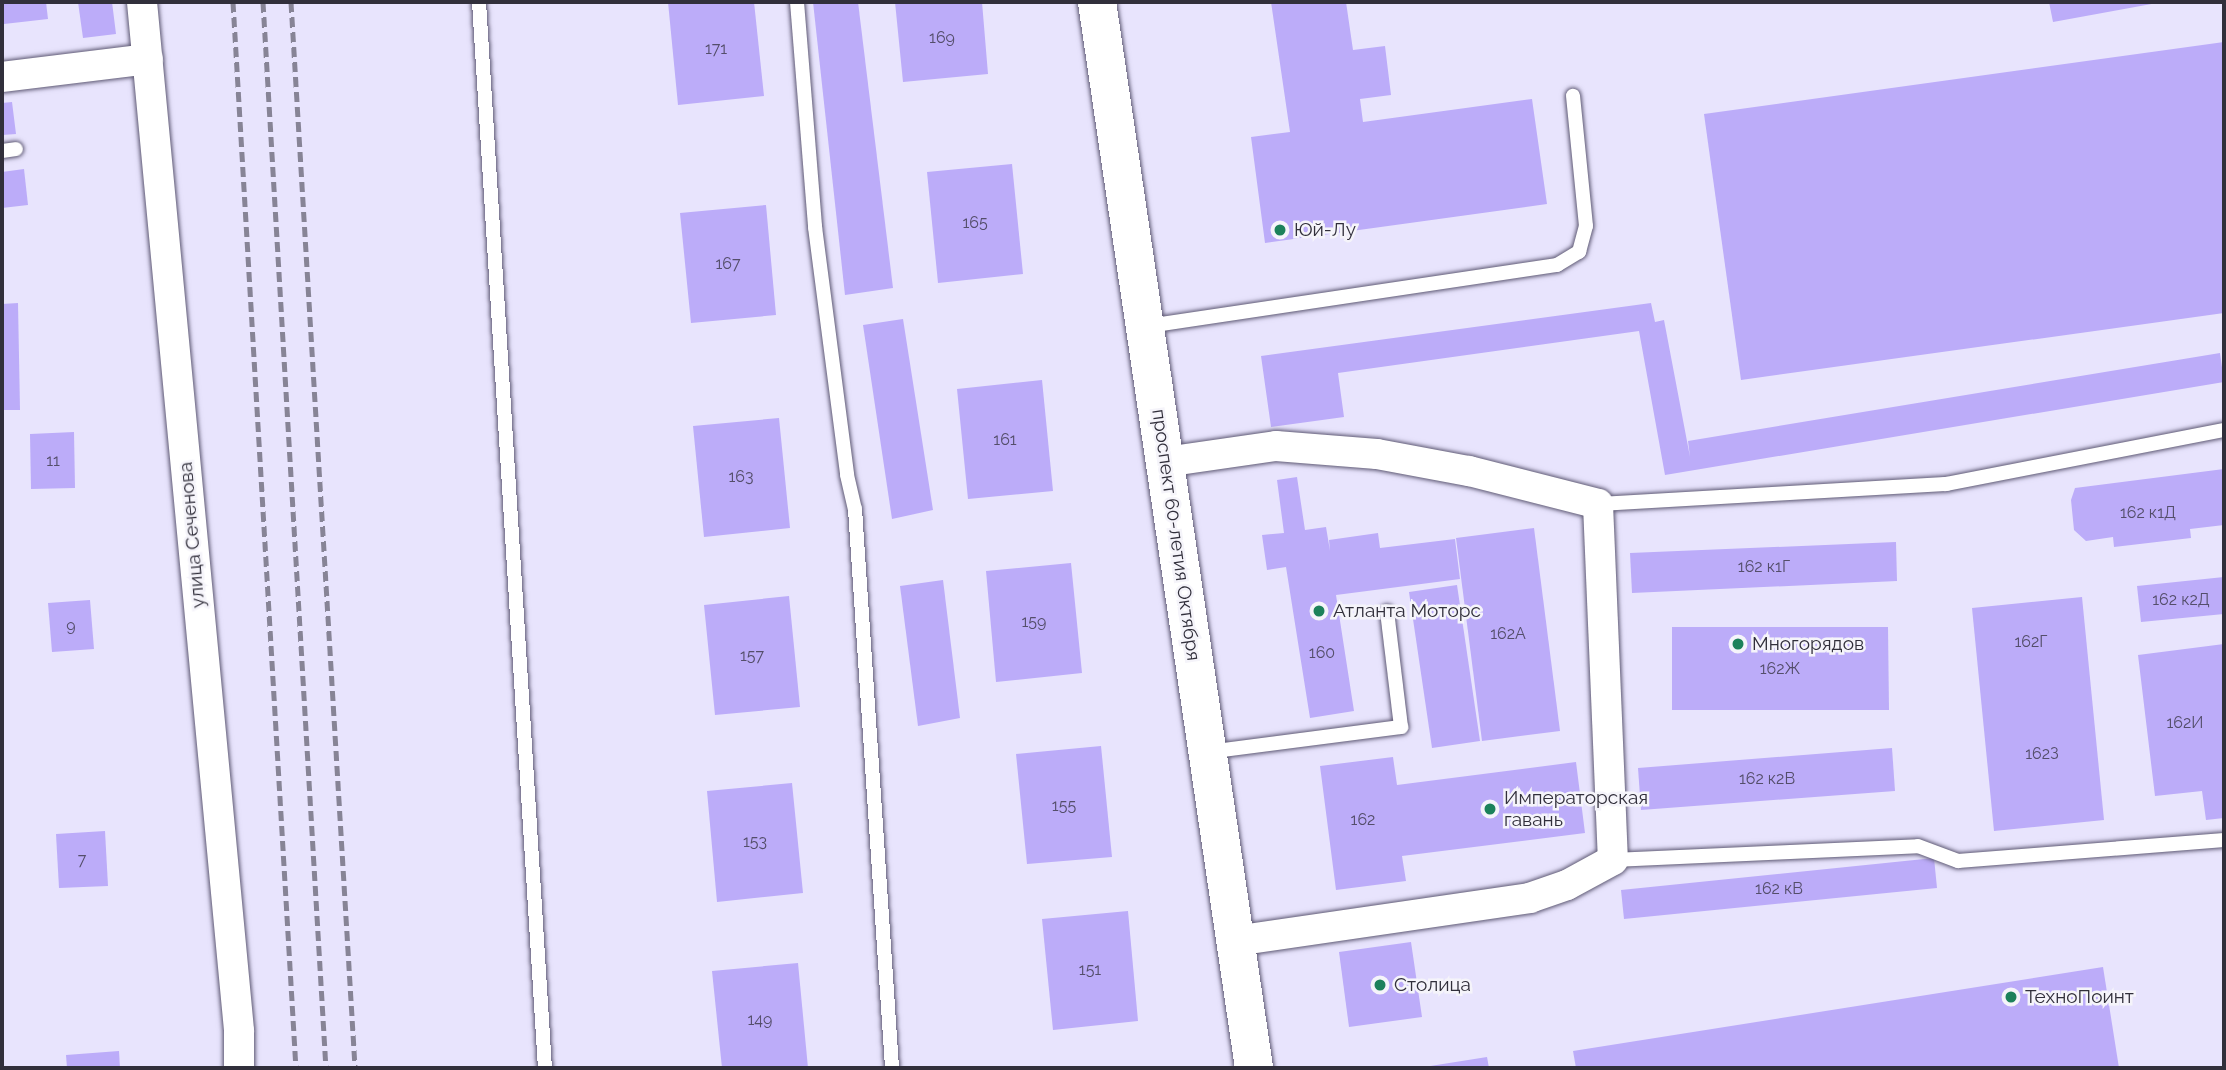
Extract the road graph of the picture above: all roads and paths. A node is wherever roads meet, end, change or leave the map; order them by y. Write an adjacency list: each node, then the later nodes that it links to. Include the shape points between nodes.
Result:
1 (142, 2): 5 (street, улица Сеченова)
2 (479, 2): 18 (lane)
3 (797, 2): 19 (lane, via 815,227 855,509)
4 (1097, 2): 8 (highway, проспект 60-летия Октября)
5 (148, 59): 6 (street); 17 (street, улица Сеченова, via 238,1017)
6 (2, 78)
7 (1573, 96): 8 (lane, via 1586,226 1579,252 1557,265)
8 (1145, 327): 10 (highway, проспект 60-летия Октября)
9 (2224, 430): 11 (lane, via 1945,484)
10 (1165, 462): 11 (street, via 1276,446 1377,454 1469,471); 13 (highway, проспект 60-летия Октября)
11 (1598, 504): 15 (street)
12 (1387, 612): 13 (lane, via 1401,727)
13 (1208, 752): 16 (highway, проспект 60-летия Октября)
14 (2224, 840): 15 (lane, via 1958,861 1918,846)
15 (1613, 860): 16 (street, via 1567,885 1530,898)
16 (1235, 941): 20 (highway, проспект 60-летия Октября)
17 (239, 1068)
18 (545, 1068)
19 (892, 1068)
20 (1254, 1068)

